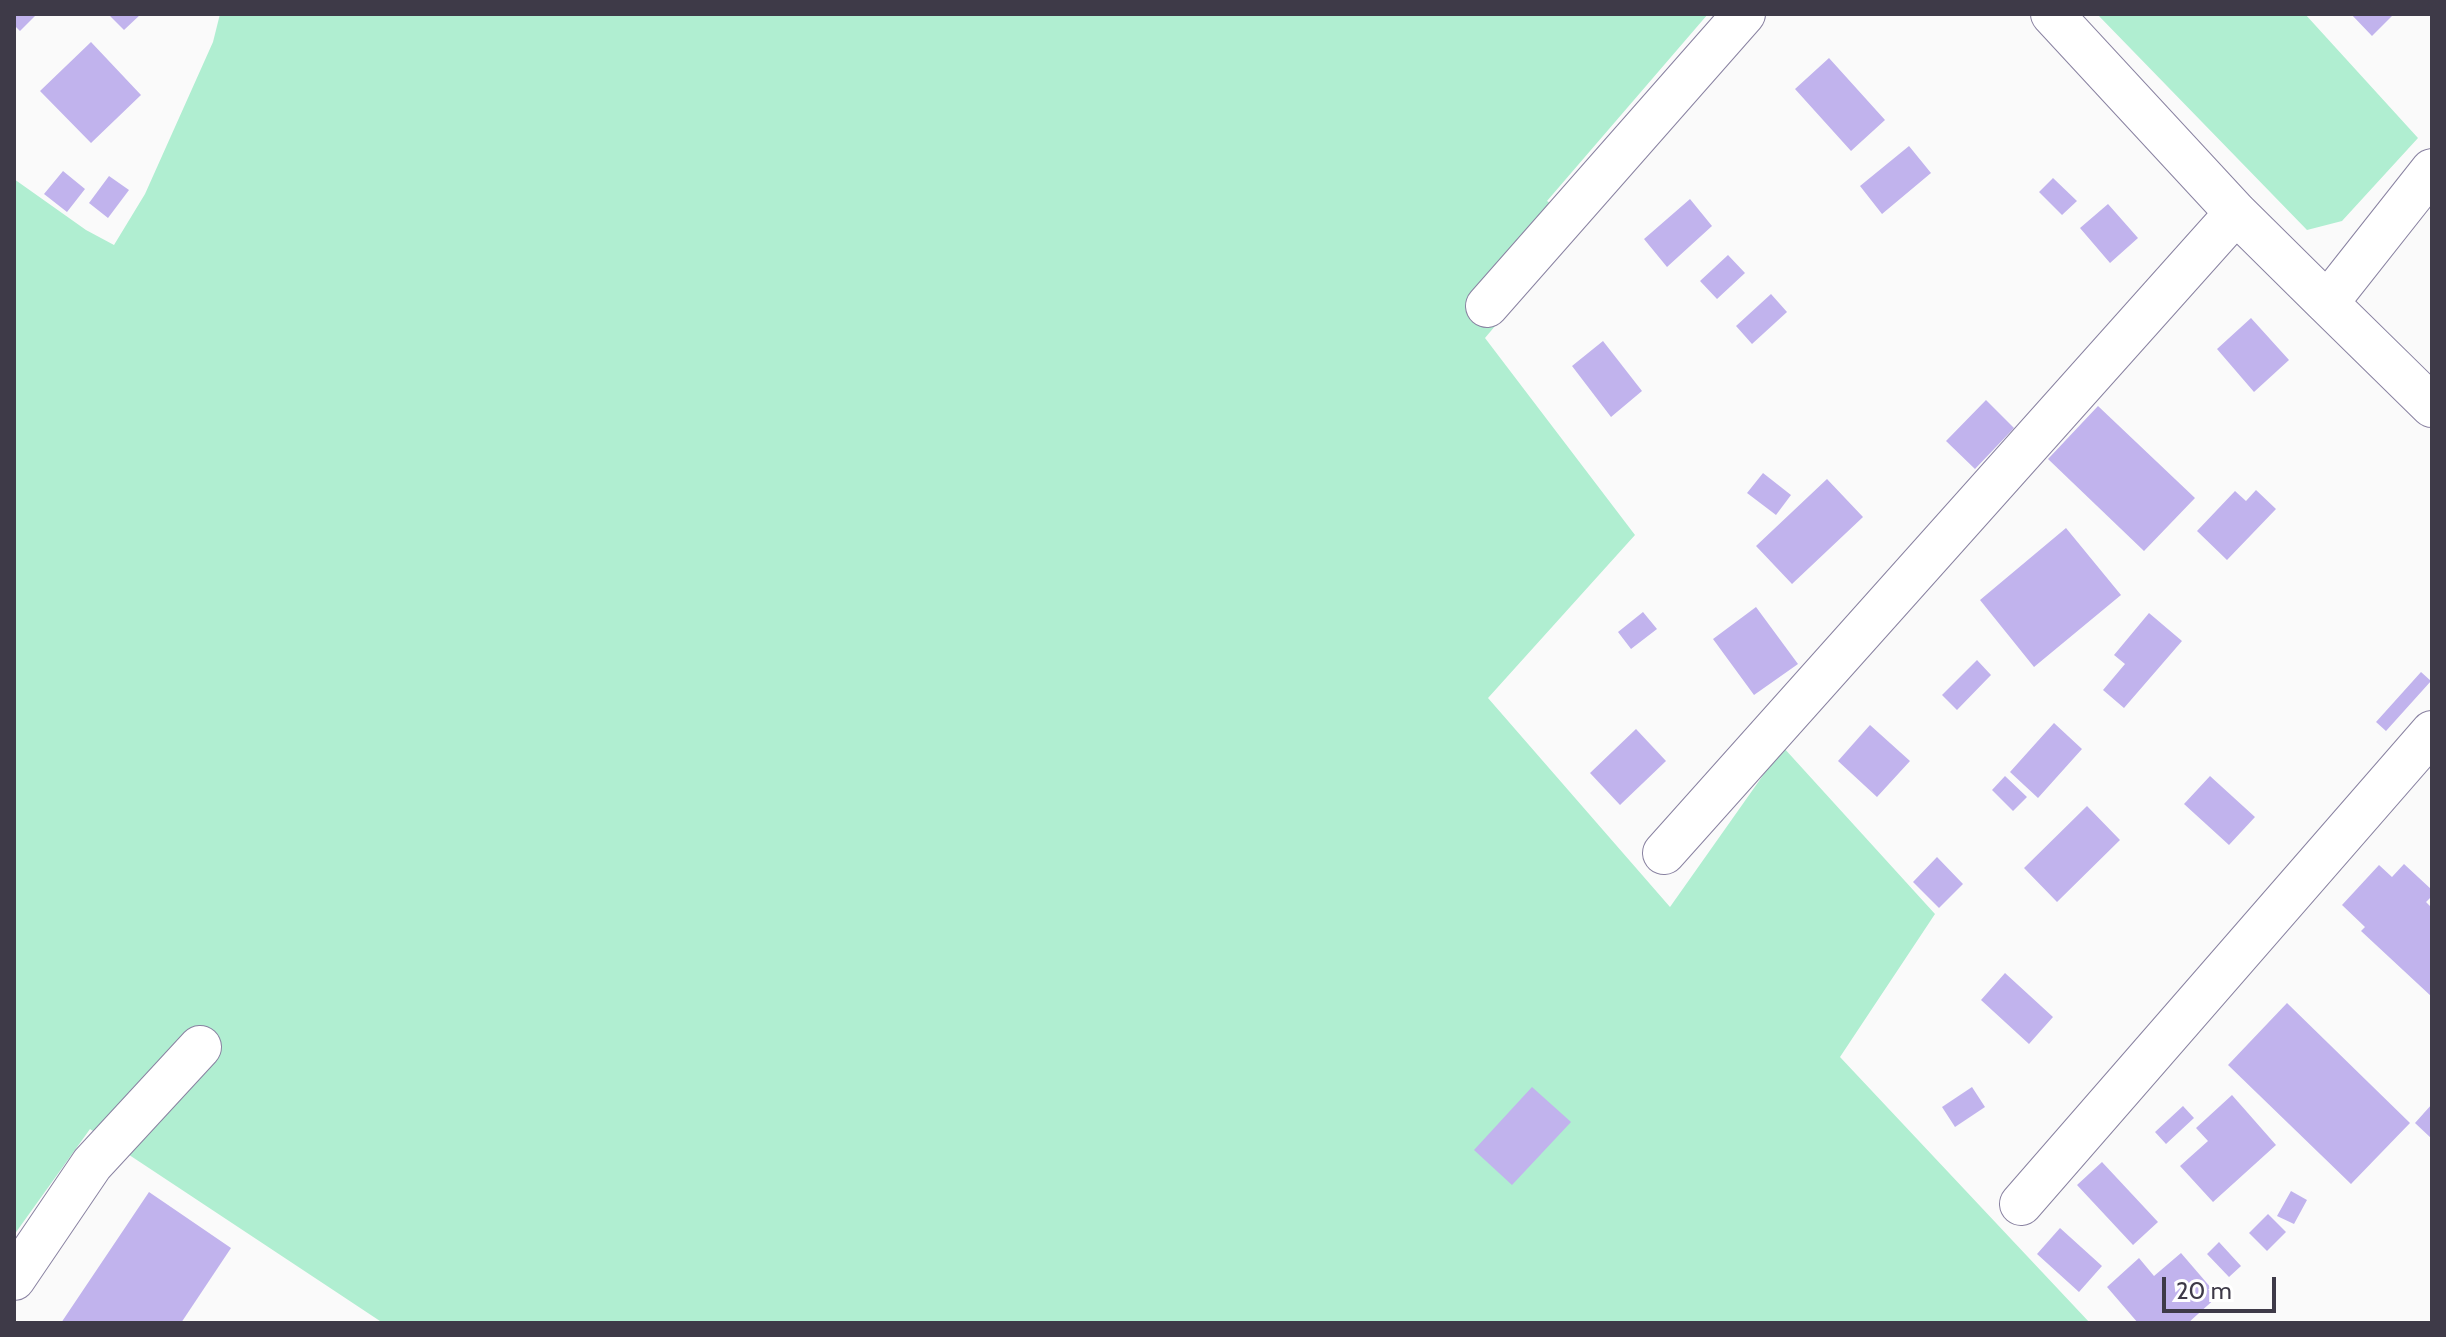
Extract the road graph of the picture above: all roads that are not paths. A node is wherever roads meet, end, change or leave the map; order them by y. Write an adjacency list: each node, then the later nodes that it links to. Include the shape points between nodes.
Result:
1 (1744, 14): 6 (street)
2 (2052, 14): 4 (street)
3 (2432, 170): 5 (street)
4 (2236, 213): 5 (street); 9 (street)
5 (2327, 303): 7 (street)
6 (1487, 306)
7 (2432, 406)
8 (2432, 732): 11 (street)
9 (1664, 853)
10 (200, 1047): 12 (street, via 92,1164)
11 (2021, 1204)
12 (14, 1279)

